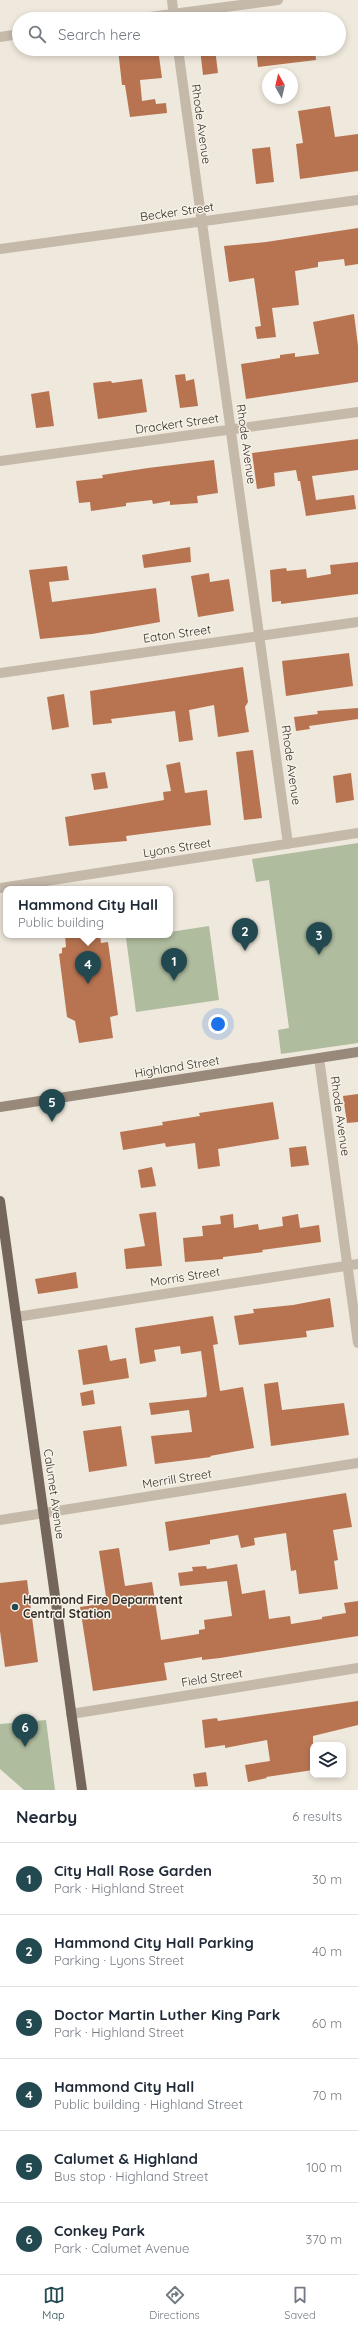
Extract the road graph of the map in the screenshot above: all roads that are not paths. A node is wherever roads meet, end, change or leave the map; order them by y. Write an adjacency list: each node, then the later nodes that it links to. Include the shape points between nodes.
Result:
1 (172, 0): 3 (street)
2 (278, 0): 4 (street)
3 (174, 12)
4 (200, 12)
5 (12, 35): 6 (street)
6 (0, 37)
7 (179, 56): 9 (street, Rhode Avenue)
8 (358, 200): 9 (street, Becker Street)
9 (201, 221): 10 (street, Becker Street); 12 (street, Rhode Avenue)
10 (0, 249)
11 (358, 412): 12 (street, Drackert Street)
12 (231, 430): 13 (street, Drackert Street); 15 (street, Rhode Avenue)
13 (0, 461)
14 (358, 622): 15 (street, Eaton Street)
15 (260, 636): 16 (street, Eaton Street); 18 (street, Rhode Avenue)
16 (0, 673)
17 (358, 833): 18 (street, Lyons Street)
18 (288, 844): 19 (street, Lyons Street)
19 (13, 886)
20 (358, 1052): 21 (street, Highland Street)
21 (319, 1058): 22 (street, Highland Street); 25 (street, Rhode Avenue)
22 (0, 1107)
23 (0, 1201): 26 (main road, Calumet Avenue)
24 (358, 1264): 25 (street, Morris Street)
25 (347, 1265): 26 (street, Morris Street); 27 (street, Rhode Avenue)
26 (16, 1316): 29 (main road, Calumet Avenue)
27 (358, 1343)
28 (358, 1463): 29 (street, Merrill Street)
29 (43, 1513): 30 (street, Merrill Street); 32 (main road, Calumet Avenue)
30 (0, 1520)
31 (358, 1668): 32 (street, Field Street)
32 (71, 1714): 33 (main road, Calumet Avenue)
33 (82, 1790)

